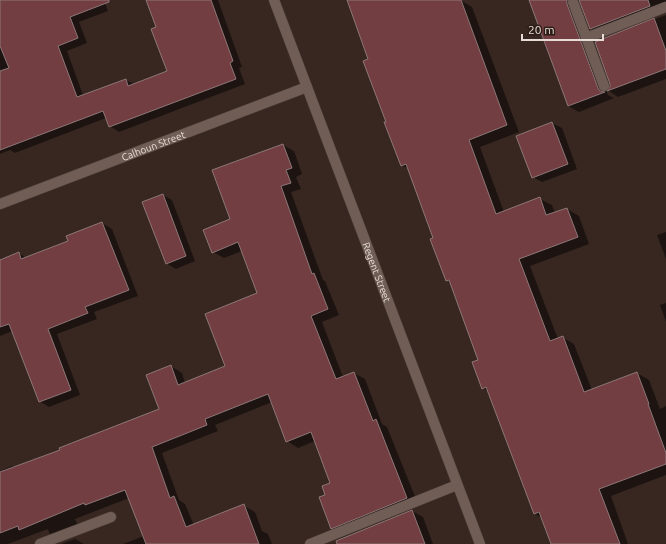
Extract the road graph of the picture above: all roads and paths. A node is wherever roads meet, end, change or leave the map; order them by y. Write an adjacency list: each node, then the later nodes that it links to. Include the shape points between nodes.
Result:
1 (274, 0): 6 (street, Regent Street)
2 (573, 2): 4 (street)
3 (666, 7): 4 (street)
4 (586, 38): 5 (street)
5 (604, 86)
6 (307, 87): 7 (street, Calhoun Street); 8 (street, Regent Street)
7 (0, 204)
8 (457, 485): 11 (street); 12 (street, Regent Street)
9 (111, 517): 10 (street)
10 (40, 544)
11 (310, 544)
12 (480, 544)

